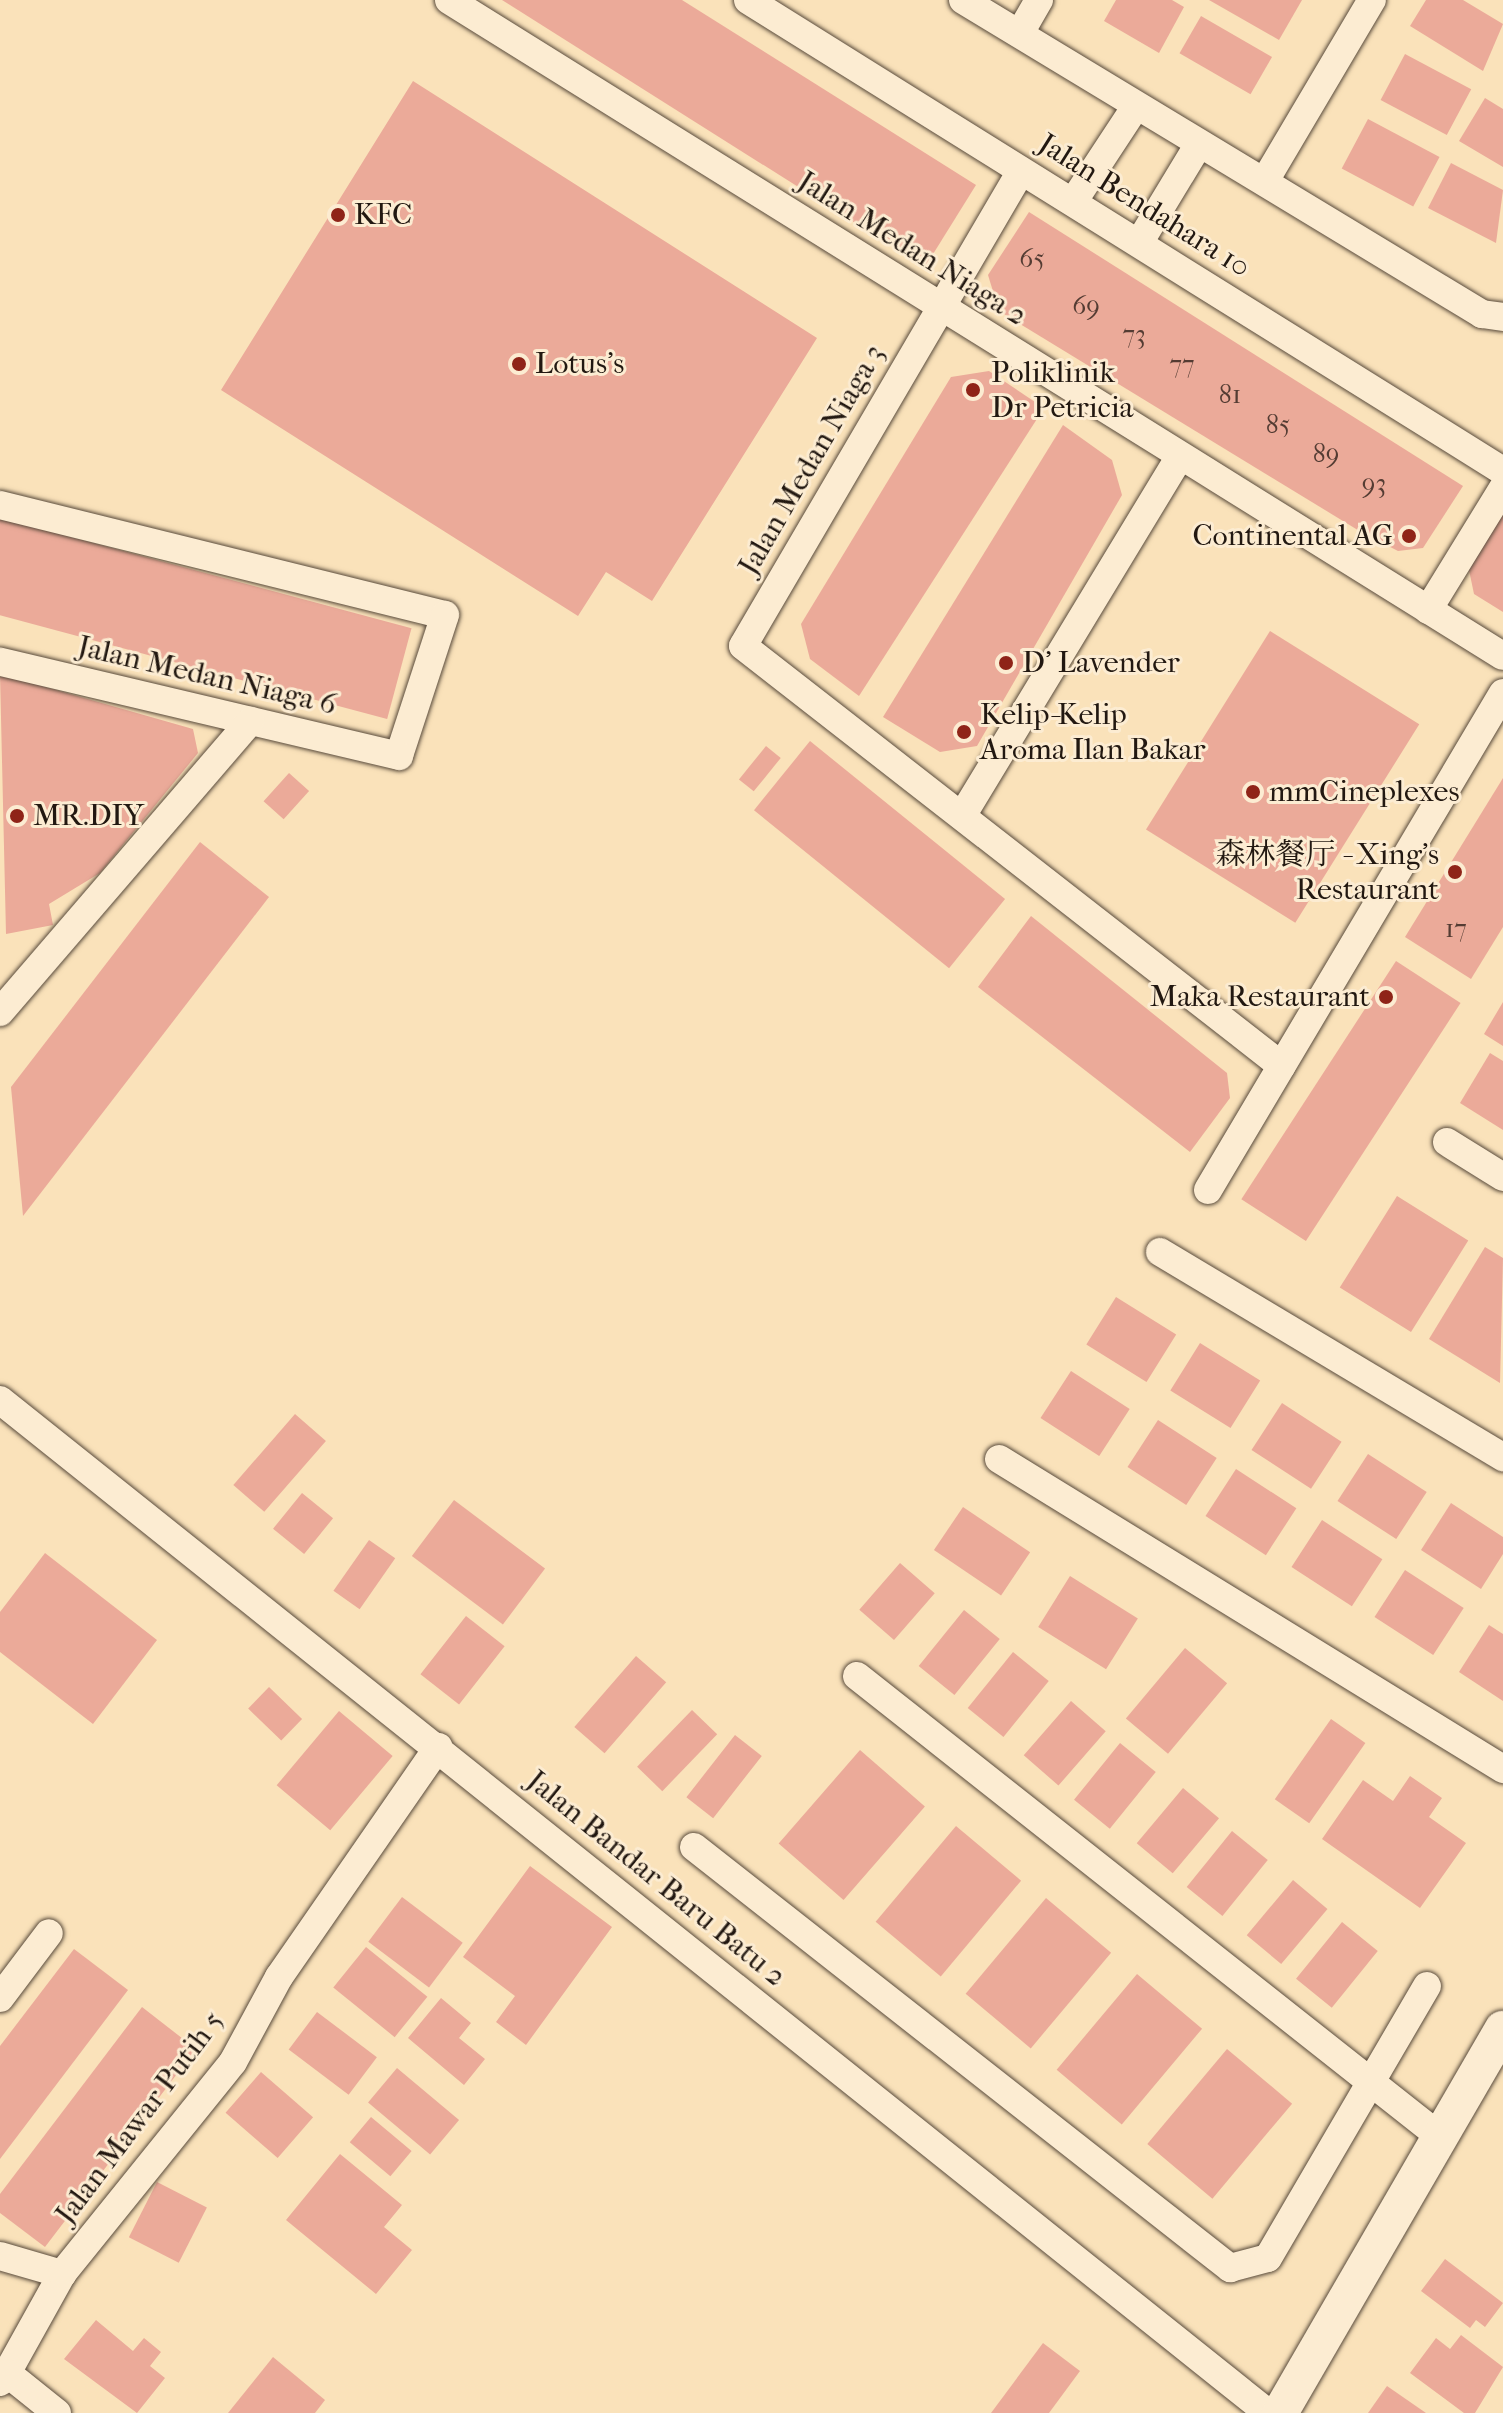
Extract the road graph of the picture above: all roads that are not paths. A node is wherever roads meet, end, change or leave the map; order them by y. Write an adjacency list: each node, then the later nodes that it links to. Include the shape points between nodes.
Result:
1 (450, 0): 13 (street, Jalan Medan Niaga 2)
2 (748, 0): 9 (street, Jalan Bendahara 10)
3 (963, 0): 6 (street)
4 (1039, 0): 6 (street)
5 (1372, 0): 10 (street)
6 (1020, 33): 7 (street)
7 (1136, 106): 8 (street); 11 (street)
8 (1199, 144): 10 (street); 12 (street)
9 (1021, 171): 11 (street, Jalan Bendahara 10); 13 (street, Jalan Medan Niaga 3)
10 (1266, 179): 14 (street, via 1482,314)
11 (1073, 202): 12 (street, Jalan Bendahara 10)
12 (1139, 243): 16 (street, Jalan Bendahara 10)
13 (938, 307): 15 (street, Jalan Medan Niaga 2); 24 (street, Jalan Medan Niaga 3, via 743,646)
14 (1503, 317)
15 (1180, 456): 19 (street, Jalan Medan Niaga 2); 24 (street)
16 (1503, 471)
17 (1503, 488): 19 (street)
18 (0, 505): 23 (street, Jalan Medan Niaga 6, via 445,615 399,756)
19 (1428, 610): 20 (street, Jalan Medan Niaga 2)
20 (1503, 656)
21 (0, 662): 23 (street, Jalan Medan Niaga 6)
22 (1503, 693): 26 (street)
23 (250, 721): 25 (street)
24 (962, 816): 26 (street)
25 (0, 1012)
26 (1282, 1066): 29 (street)
27 (1447, 1142): 28 (street)
28 (1503, 1177)
29 (1208, 1190)
30 (1160, 1252): 32 (street)
31 (0, 1400): 35 (street, Jalan Bandar Baru Batu 2)
32 (1503, 1457)
33 (999, 1459): 36 (street)
34 (857, 1676): 42 (street)
35 (438, 1747): 45 (street, Jalan Mawar Putih 5, via 279,1977 233,2062); 48 (street, Jalan Bandar Baru Batu 2)
36 (1503, 1769)
37 (694, 1847): 42 (street, via 1230,2268 1268,2258)
38 (49, 1933): 40 (street)
39 (1427, 1986): 42 (street)
40 (0, 1998)
41 (1503, 2029): 43 (street)
42 (1370, 2084): 43 (street)
43 (1439, 2136): 49 (street)
44 (0, 2256): 45 (street)
45 (62, 2274): 46 (street, Jalan Mawar Putih 5)
46 (3, 2378): 47 (street)
47 (57, 2413)
48 (1268, 2413)
49 (1280, 2413)

